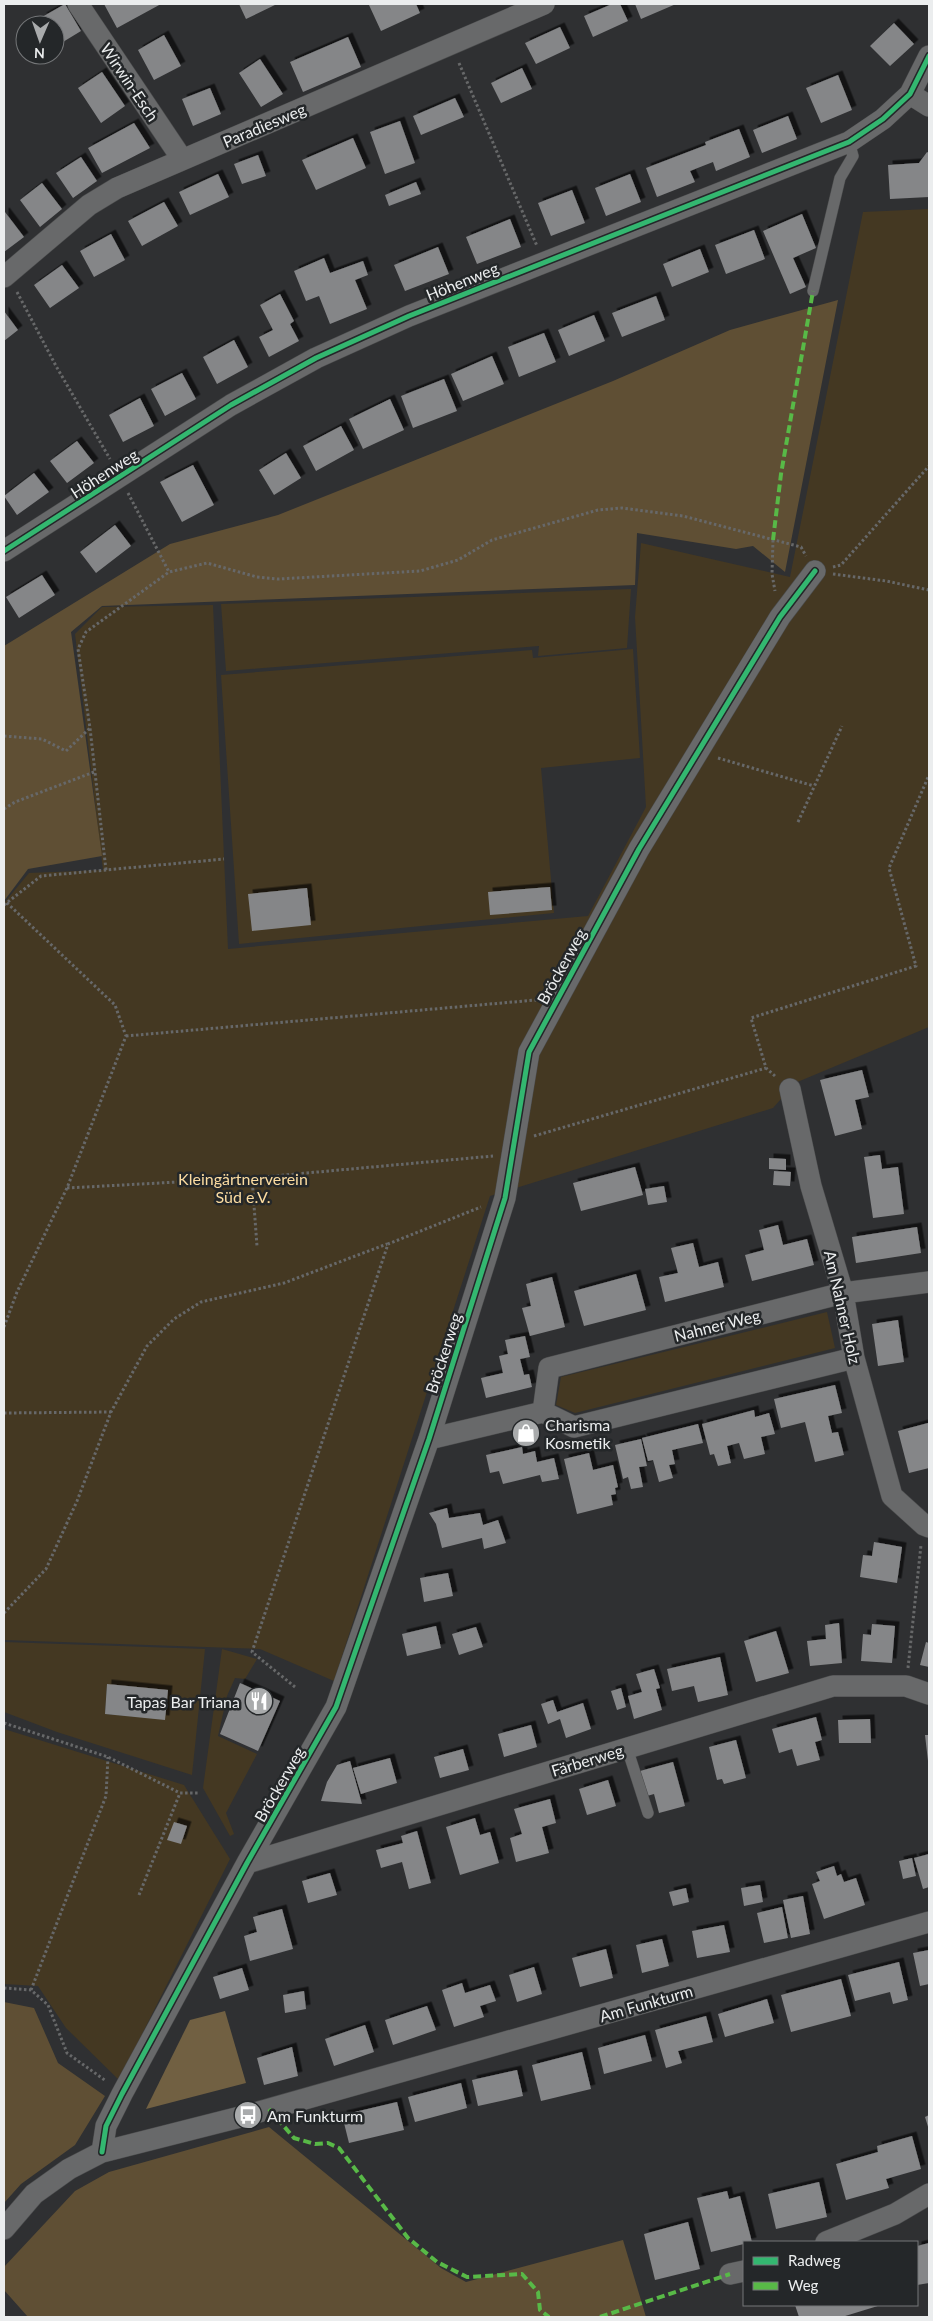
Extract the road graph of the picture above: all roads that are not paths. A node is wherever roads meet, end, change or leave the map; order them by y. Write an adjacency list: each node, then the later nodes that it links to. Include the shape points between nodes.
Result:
1 (78, 4): 7 (street, Wirwin-Esch)
2 (544, 4): 7 (street, Paradiesweg)
3 (929, 56): 4 (street, Höhenweg)
4 (910, 94): 5 (street); 6 (street, Höhenweg, via 883,119)
5 (929, 106)
6 (849, 142): 9 (lane, via 853,156 840,178); 10 (street, Höhenweg, via 409,316 316,358 231,405)
7 (182, 159): 8 (street, Paradiesweg, via 117,188 89,205)
8 (6, 275)
9 (813, 291)
10 (4, 551)
11 (816, 571): 17 (street, Bröckerweg, via 780,617 640,849 529,1052 505,1198)
12 (790, 1089): 14 (street, Am Nahner Holz, via 811,1186)
13 (929, 1282): 14 (street, Nahner Weg)
14 (843, 1293): 15 (street, Am Nahner Holz); 16 (street, Nahner Weg, via 549,1368)
15 (854, 1358): 16 (street, via 574,1427); 18 (street, Am Nahner Holz, via 892,1496)
16 (543, 1412): 17 (street)
17 (429, 1439): 22 (street, Bröckerweg, via 336,1707)
18 (926, 1526)
19 (929, 1694): 20 (street, Färberweg, via 906,1686 833,1686)
20 (627, 1748): 21 (lane); 22 (street, Färberweg)
21 (648, 1813)
22 (247, 1863): 24 (street, Bröckerweg, via 122,2094 106,2126)
23 (929, 1922): 24 (street, Am Funkturm, via 248,2115)
24 (102, 2152): 26 (street, via 68,2169 34,2194)
25 (929, 2194): 27 (street, via 895,2214)
26 (4, 2229)
27 (828, 2241)

